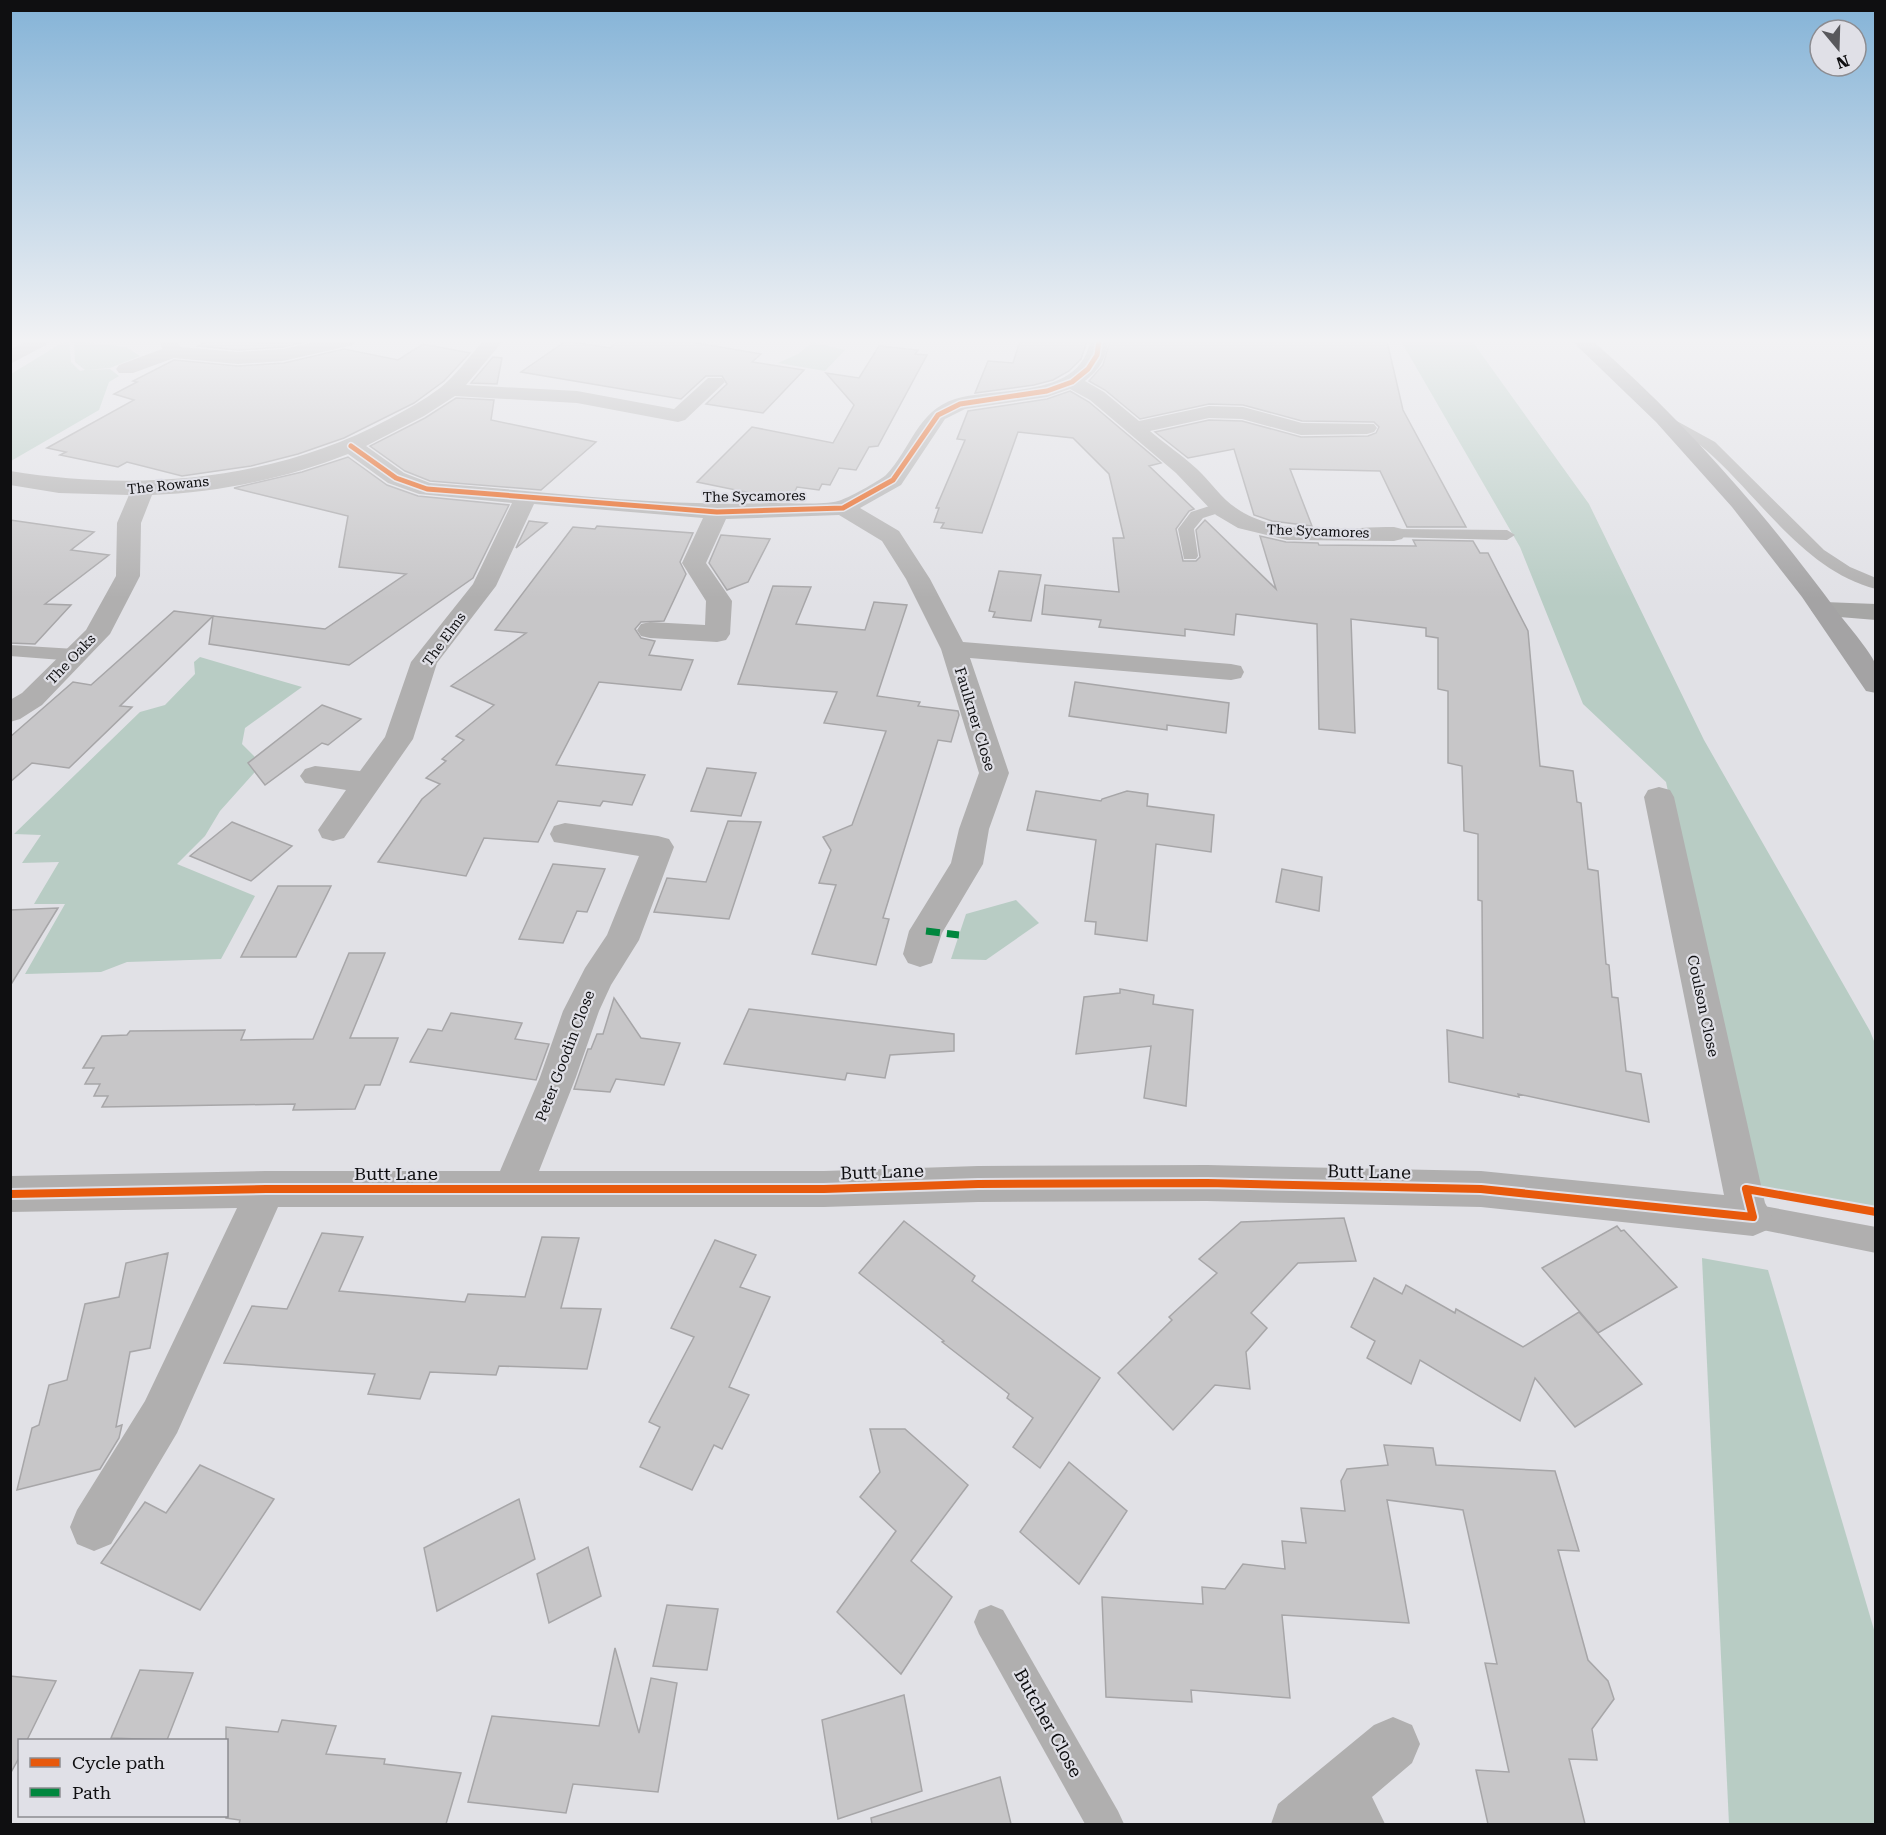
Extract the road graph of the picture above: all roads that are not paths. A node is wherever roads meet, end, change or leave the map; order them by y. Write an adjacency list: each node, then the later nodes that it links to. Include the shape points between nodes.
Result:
1 (392, 427): 9 (street, The Rowans)
2 (930, 427): 14 (street, The Sycamores, via 893,480)
3 (1141, 427): 7 (street)
4 (1292, 427): 8 (street, via 1330,437)
5 (1672, 427): 20 (highway, via 1771,541)
6 (1679, 427): 19 (lane, via 1710,445 1818,554)
7 (1135, 428): 13 (street, The Sycamores)
8 (1366, 428)
9 (351, 446): 11 (street, The Rowans, via 266,472); 12 (street, The Sycamores, via 396,478 427,489)
10 (10, 478): 11 (street, The Rowans, via 98,490)
11 (143, 490): 25 (street, The Oaks, via 129,523 128,576 123,589 97,634)
12 (526, 498): 15 (street, The Sycamores); 30 (street, The Elms, via 484,586 423,662 399,738)
13 (1222, 507): 16 (street, The Sycamores, via 1261,530); 18 (lane, via 1197,515 1186,529)
14 (843, 508): 15 (street, The Sycamores); 23 (street, Faulkner Close, via 891,536)
15 (717, 512): 22 (street, via 694,563 719,601 717,634)
16 (1394, 534): 17 (lane)
17 (1507, 534)
18 (1190, 556)
19 (1875, 584)
20 (1824, 610): 21 (street); 27 (highway)
21 (1875, 612)
22 (650, 630)
23 (954, 649): 26 (street, Faulkner Close); 34 (street, Faulkner Close, via 994,773 967,864 926,931)
24 (10, 650): 25 (lane)
25 (75, 655): 28 (street, The Oaks, via 32,699)
26 (1231, 672)
27 (1875, 685)
28 (10, 713)
29 (315, 776): 30 (street)
30 (368, 782): 32 (street, The Elms)
31 (1659, 797): 38 (street, Coulson Close)
32 (333, 830)
33 (565, 834): 36 (street, Peter Goodin Close, via 658,847 621,940 581,1011)
34 (920, 954)
35 (267, 1189): 36 (street, Butt Lane); 37 (street, Butt Lane); 40 (street, via 161,1417)
36 (512, 1190): 38 (street, Butt Lane, via 824,1189 978,1184 1481,1189)
37 (10, 1194)
38 (1750, 1217): 39 (lane, Butt Lane)
39 (1875, 1240)
40 (94, 1527)
41 (990, 1622): 44 (lane, Butcher Close)
42 (1393, 1744): 43 (street)
43 (1331, 1813)
44 (1105, 1824)

